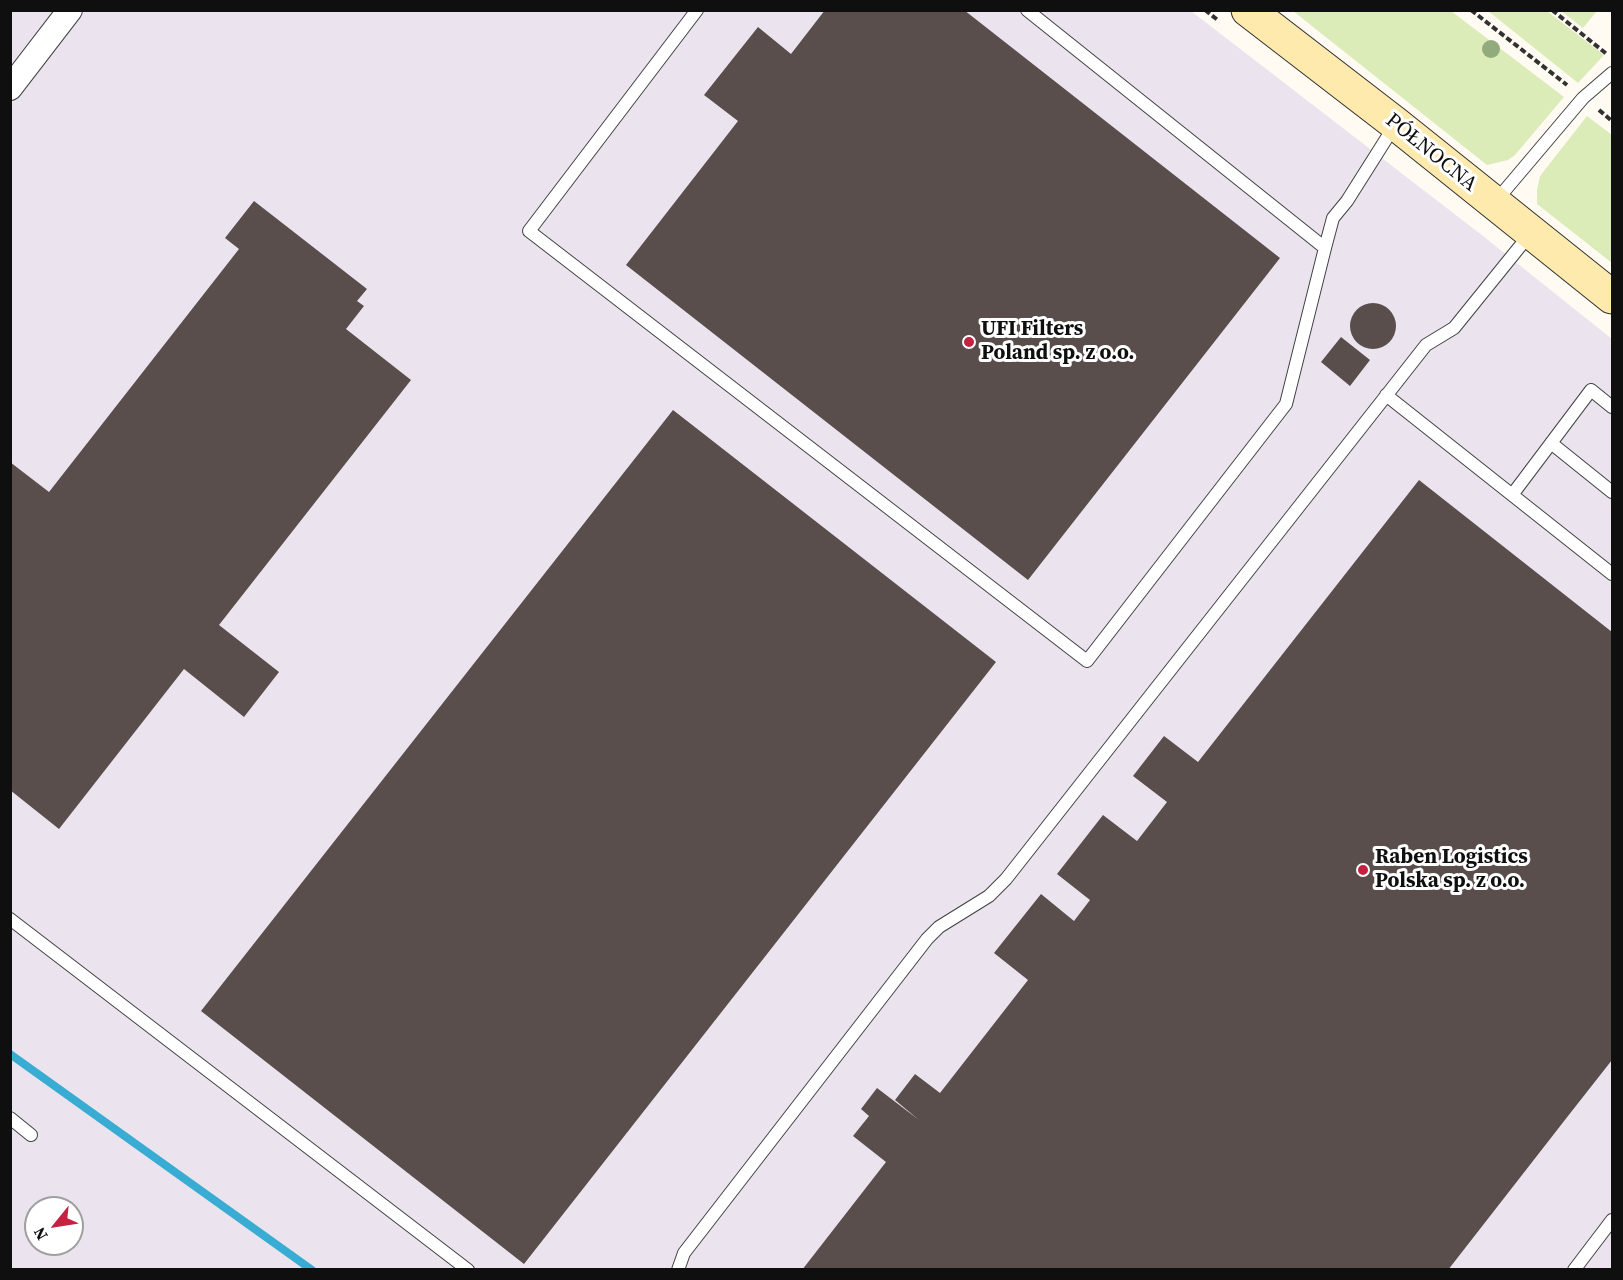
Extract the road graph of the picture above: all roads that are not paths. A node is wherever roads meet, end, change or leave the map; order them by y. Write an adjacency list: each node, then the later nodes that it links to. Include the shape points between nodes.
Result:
1 (70, 10): 6 (street)
2 (697, 10): 10 (lane, via 529,231 1087,660 1286,404)
3 (1027, 10): 10 (lane)
4 (1248, 10): 7 (street, PÓŁNOCNA)
5 (1612, 73): 8 (lane, via 1583,98)
6 (10, 88)
7 (1396, 124): 8 (street, PÓŁNOCNA); 10 (lane, via 1334,218)
8 (1495, 203): 9 (street, PÓŁNOCNA)
9 (1531, 233): 11 (street, PÓŁNOCNA); 12 (lane, via 1454,328 1425,345)
10 (1325, 248)
11 (1612, 297)
12 (1386, 395): 16 (lane); 23 (lane, via 1006,879 989,896 939,927 927,939 684,1253)
13 (1612, 407): 14 (lane, via 1591,390)
14 (1551, 443): 15 (lane); 16 (lane)
15 (1612, 492)
16 (1512, 495): 17 (lane)
17 (1612, 574)
18 (10, 919): 22 (lane)
19 (10, 1118): 20 (lane)
20 (31, 1135)
21 (1612, 1220): 24 (lane)
22 (468, 1269)
23 (678, 1269)
24 (1574, 1269)

